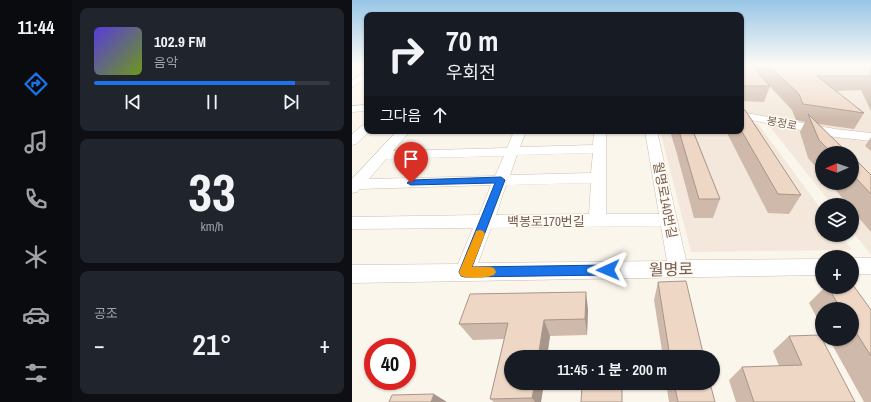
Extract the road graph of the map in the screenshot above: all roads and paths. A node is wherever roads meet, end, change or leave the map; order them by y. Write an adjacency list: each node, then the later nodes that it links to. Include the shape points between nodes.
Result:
1 (364, 108): 2 (street)
2 (352, 109)
3 (744, 116): 9 (street, 봉정로, via 835,133)
4 (364, 130): 10 (street)
5 (401, 134): 13 (street)
6 (519, 134): 12 (street)
7 (600, 134): 11 (street)
8 (652, 134): 18 (street, 월명로140번길)
9 (871, 137)
10 (352, 141)
11 (599, 149): 12 (street); 14 (street)
12 (512, 152): 13 (street); 15 (street)
13 (382, 155): 16 (street)
14 (598, 178): 15 (street); 17 (street)
15 (501, 180): 16 (street); 19 (street)
16 (354, 186)
17 (597, 220): 18 (street, 백봉로170번길); 19 (street, 백봉로170번길)
18 (669, 220): 24 (street, 월명로140번길)
19 (484, 222): 20 (street, 백봉로170번길); 25 (street)
20 (352, 223)
21 (859, 266): 22 (street)
22 (871, 266)
23 (815, 267): 24 (street, 월명로)
24 (678, 269): 25 (street, 월명로)
25 (465, 272): 26 (street, 월명로)
26 (352, 274)

